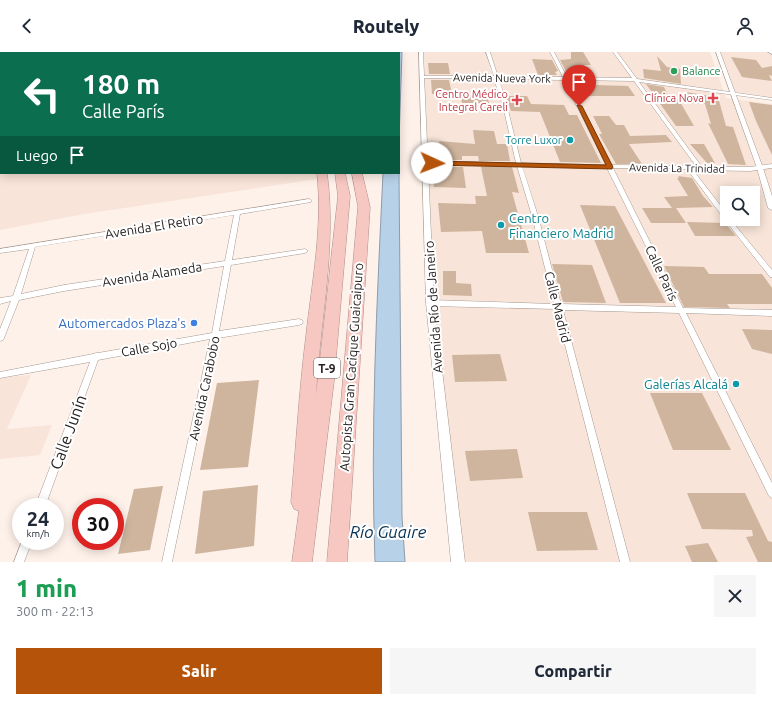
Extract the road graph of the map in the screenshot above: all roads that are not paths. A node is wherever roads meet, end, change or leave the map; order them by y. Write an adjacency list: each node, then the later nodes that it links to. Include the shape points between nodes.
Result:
1 (421, 52): 6 (street, Avenida Río de Janeiro)
2 (488, 52): 7 (street, Calle Madrid)
3 (552, 52): 8 (street, Calle París)
4 (615, 52): 9 (street)
5 (718, 52): 10 (street)
6 (422, 77): 7 (street, Avenida Nueva York); 12 (street, Avenida Río de Janeiro)
7 (495, 79): 8 (street, Avenida Nueva York); 13 (street, Calle Madrid, via 505,106)
8 (565, 79): 9 (street, Avenida Nueva York); 15 (street, Calle París)
9 (635, 80): 10 (street, Avenida Nueva York); 17 (street)
10 (732, 94): 11 (street, Avenida Nueva York); 18 (street)
11 (772, 99)
12 (426, 163): 13 (street, Avenida La Trinidad); 40 (street, Avenida Río de Janeiro)
13 (519, 166): 15 (street, Avenida La Trinidad); 41 (street, Calle Madrid)
14 (772, 166): 18 (street, Avenida La Trinidad)
15 (610, 167): 16 (street, Avenida La Trinidad); 42 (street, Calle París)
16 (689, 168): 17 (street, Avenida La Trinidad); 28 (street)
17 (700, 168): 18 (street, Avenida La Trinidad)
18 (760, 168): 27 (street)
19 (315, 174): 32 (highway)
20 (322, 174): 32 (highway)
21 (334, 174): 30 (highway)
22 (340, 174): 30 (highway, Autopista Gran Cacique Guaicaipuro / T-9, via 344,196)
23 (357, 174): 26 (highway, Autopista Gran Cacique Guaicaipuro / T-9)
24 (366, 174): 26 (highway)
25 (309, 201): 29 (street, Avenida El Retiro)
26 (364, 207): 56 (highway, Autopista Gran Cacique Guaicaipuro / T-9)
27 (772, 208)
28 (720, 210)
29 (236, 213): 33 (street, Avenida El Retiro); 36 (street, Avenida Carabobo)
30 (341, 218): 55 (highway, Autopista Gran Cacique Guaicaipuro / T-9, via 326,381)
31 (733, 226): 37 (street)
32 (326, 231): 54 (highway, via 313,337)
33 (32, 245): 34 (street, Avenida El Retiro); 38 (street)
34 (0, 251)
35 (305, 251): 36 (street, Avenida Alameda)
36 (228, 262): 38 (street, Avenida Alameda); 45 (street, Avenida Carabobo)
37 (772, 276)
38 (16, 298): 39 (street, Avenida Alameda); 46 (street)
39 (0, 301)
40 (430, 304): 41 (street); 57 (street, Avenida Río de Janeiro)
41 (558, 306): 42 (street); 58 (street, Calle Madrid)
42 (680, 312): 43 (street); 49 (street, Calle París)
43 (772, 313)
44 (299, 322): 45 (street, Calle Sojo)
45 (215, 335): 47 (street, Calle Sojo); 53 (street, Avenida Carabobo)
46 (0, 338)
47 (96, 356): 48 (street, Calle Sojo); 50 (street, Calle Junín)
48 (0, 375)
49 (772, 493)
50 (43, 498)
51 (24, 550): 52 (street)
52 (19, 562)
53 (167, 562)
54 (297, 562)
55 (302, 562)
56 (337, 562)
57 (458, 562)
58 (625, 562)

